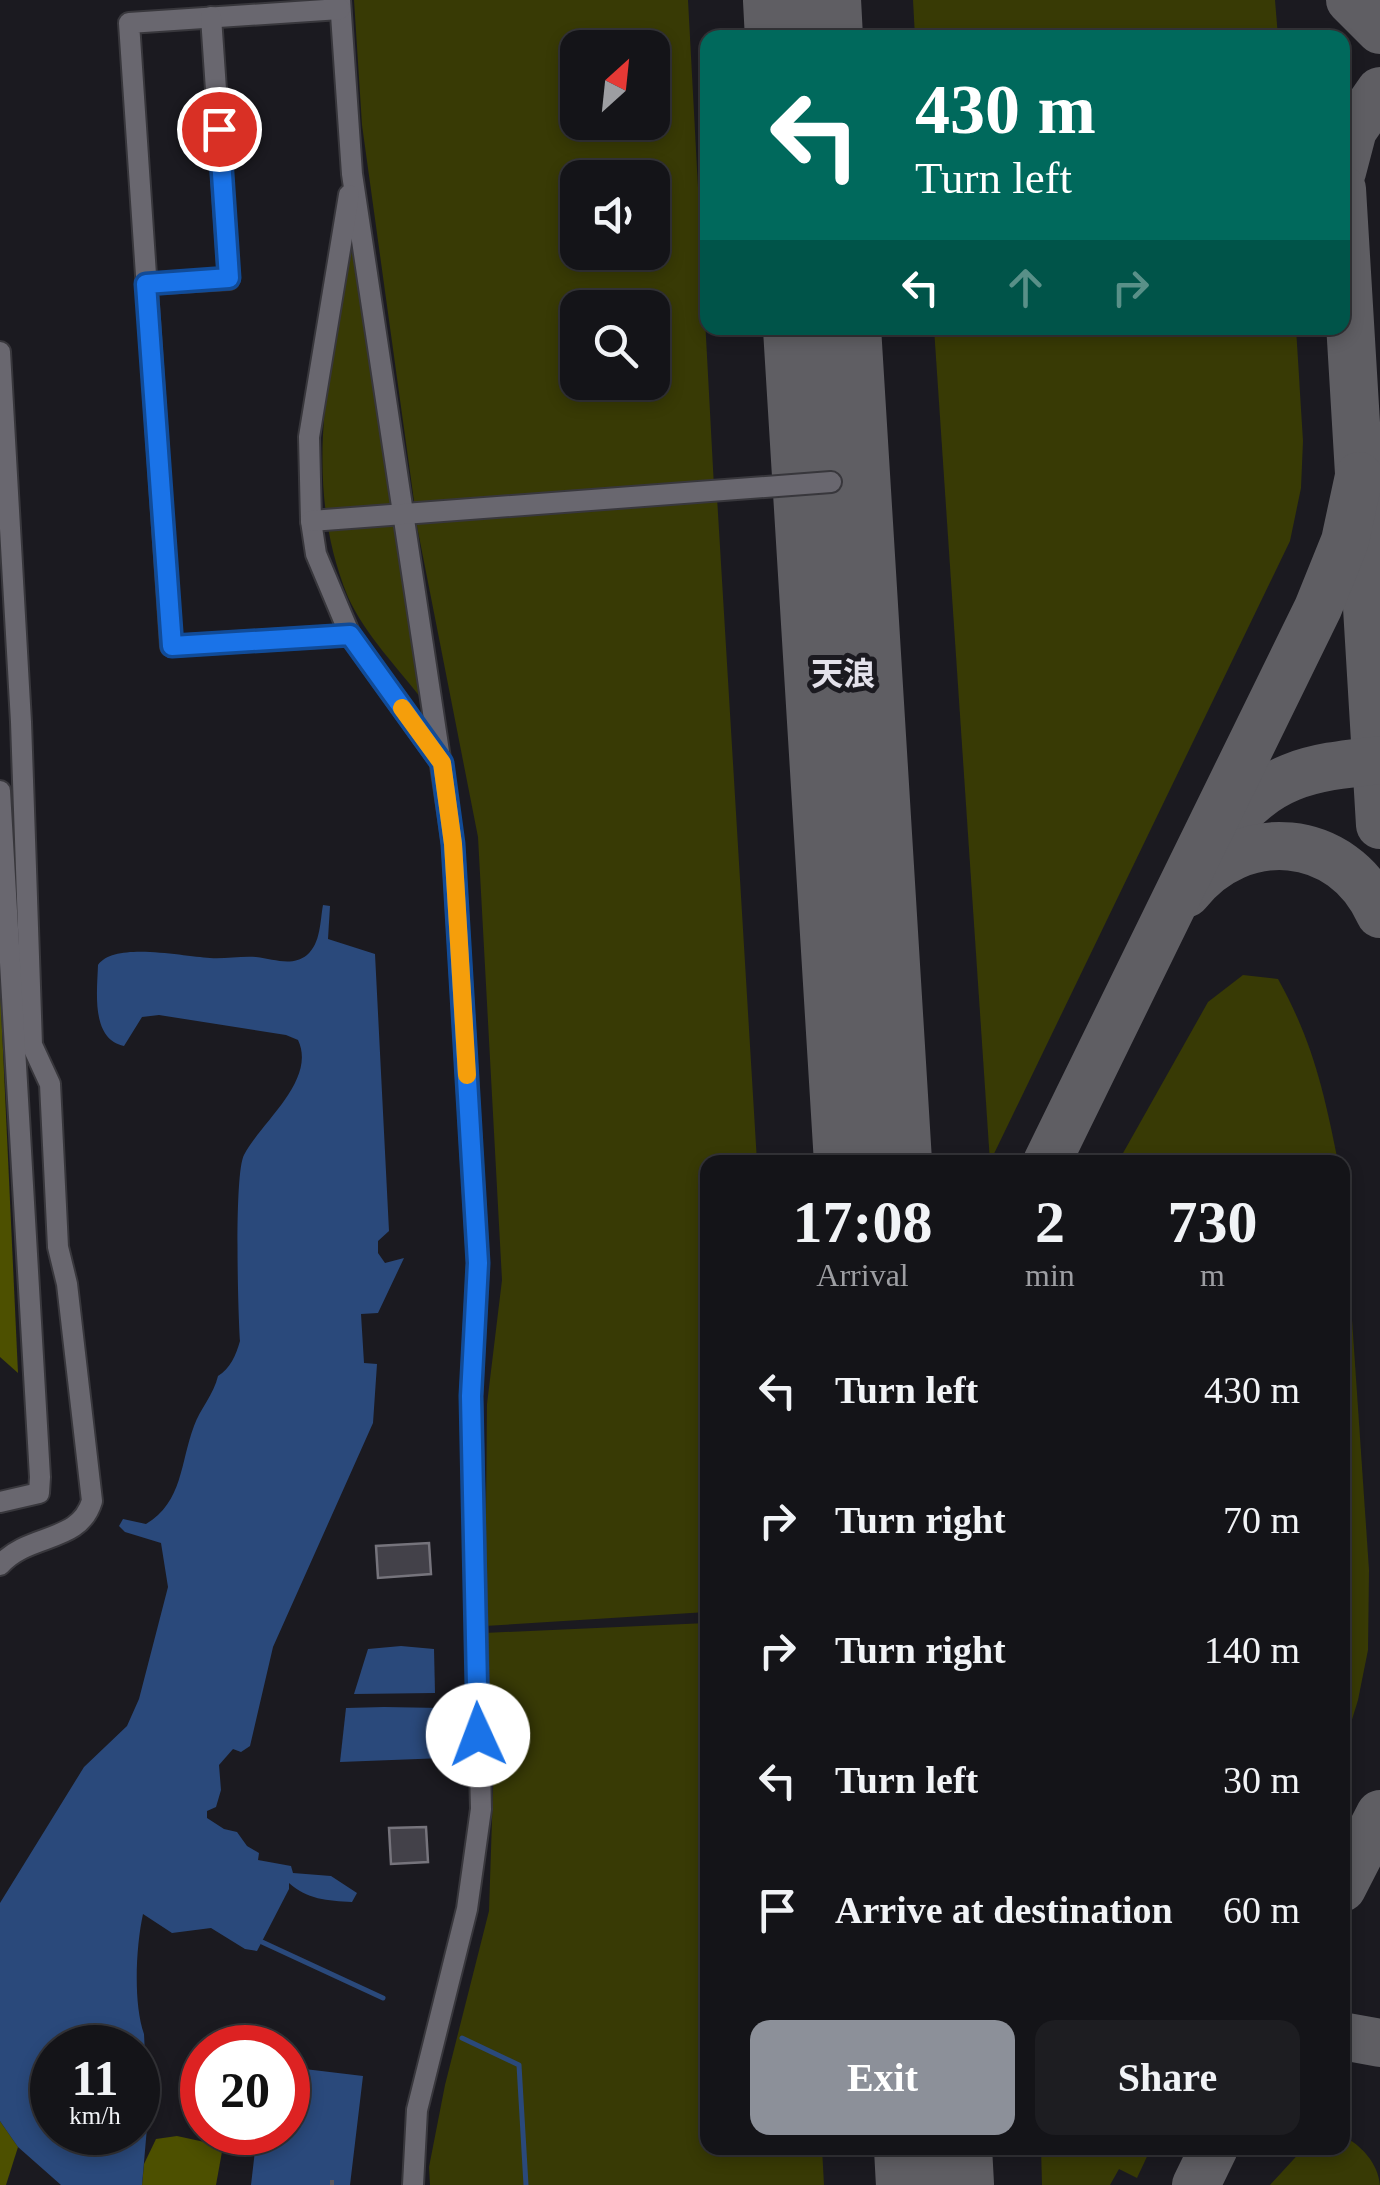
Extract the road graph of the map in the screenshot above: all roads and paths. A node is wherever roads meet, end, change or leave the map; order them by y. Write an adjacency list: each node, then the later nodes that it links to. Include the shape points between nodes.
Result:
1 (340, 5): 2 (lane); 3 (lane)
2 (211, 17): 4 (lane, via 129,23); 4 (lane, via 229,278)
3 (352, 174): 7 (lane); 8 (lane, via 310,437)
4 (146, 284): 9 (lane, via 172,646)
5 (0, 352): 13 (lane, via 32,1045 50,1084 58,1247 92,1500 78,1526 16,1549)
6 (832, 482): 7 (lane)
7 (404, 514): 8 (lane); 10 (lane)
8 (311, 521): 9 (lane, via 316,554)
9 (350, 635): 10 (lane)
10 (442, 763): 16 (lane, via 453,844 478,1263 471,1396 481,1809 467,1908 417,2110)
11 (0, 790): 12 (lane, via 40,1477 39,1493)
12 (0, 1502)
13 (0, 1565)
14 (332, 2174): 15 (path)
15 (332, 2185)
16 (413, 2185)

